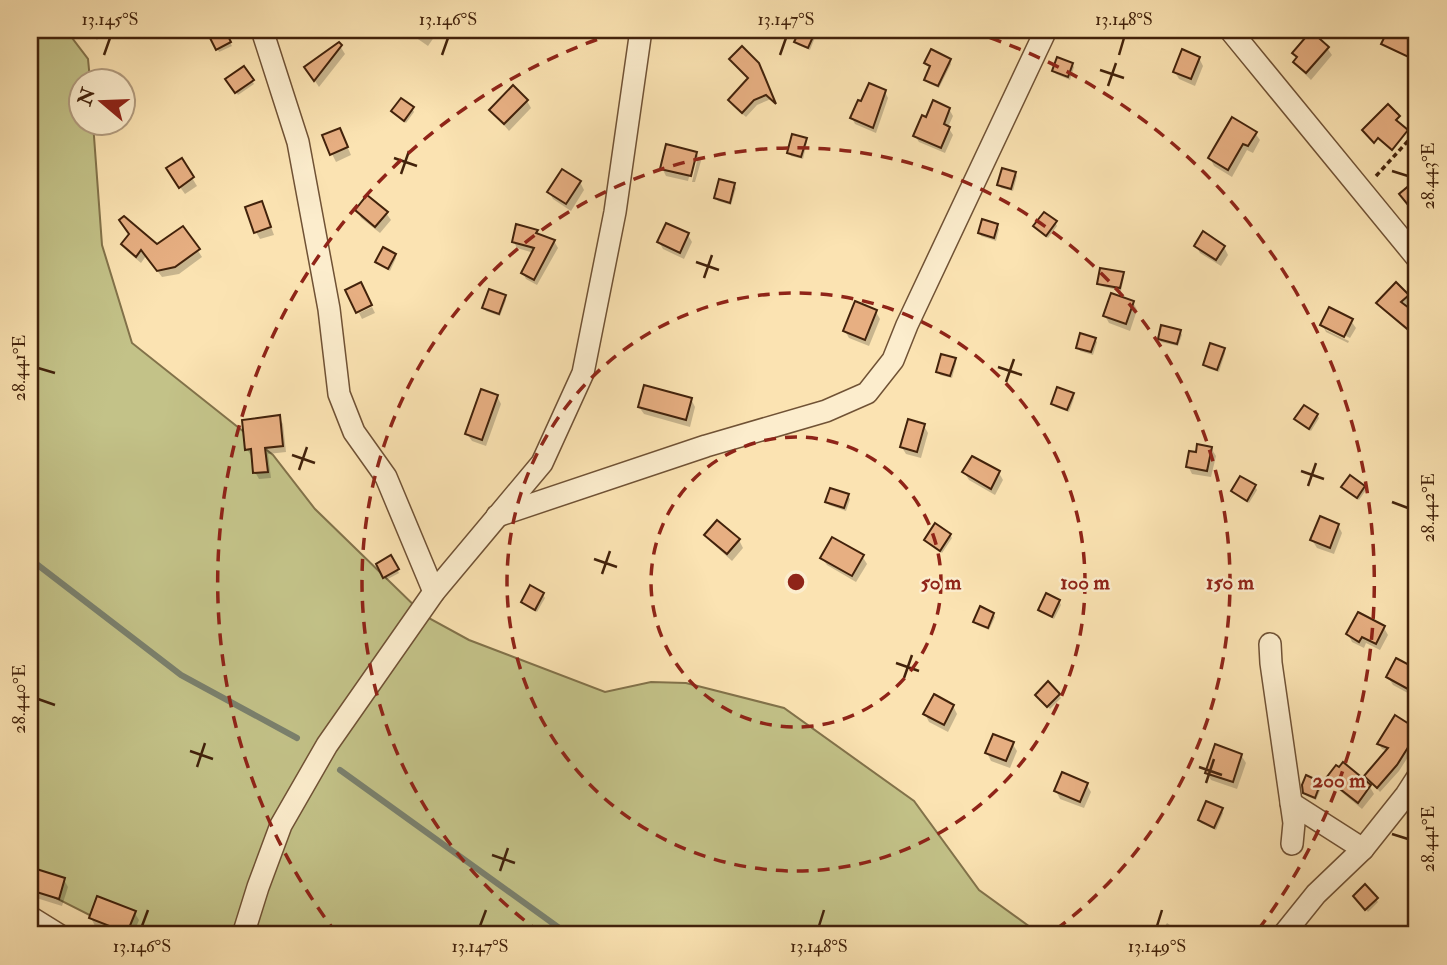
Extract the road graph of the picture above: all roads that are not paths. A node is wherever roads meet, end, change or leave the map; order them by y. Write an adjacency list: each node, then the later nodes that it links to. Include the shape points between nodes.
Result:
1 (262, 30): 7 (street, via 298,142 329,309 339,394 354,432 386,477)
2 (641, 30): 6 (street, via 615,212 583,373 542,463)
3 (1045, 30): 6 (street, via 893,360 867,393 825,411)
4 (1230, 30): 5 (street)
5 (1417, 258)
6 (495, 517): 7 (street)
7 (434, 592): 15 (street, via 327,745 281,825)
8 (1270, 643): 10 (street)
9 (1414, 792): 12 (street)
10 (1291, 803): 11 (street); 12 (street)
11 (1292, 844)
12 (1363, 849): 16 (street, via 1316,894)
13 (30, 916): 14 (street)
14 (60, 935)
15 (243, 935)
16 (1283, 935)

